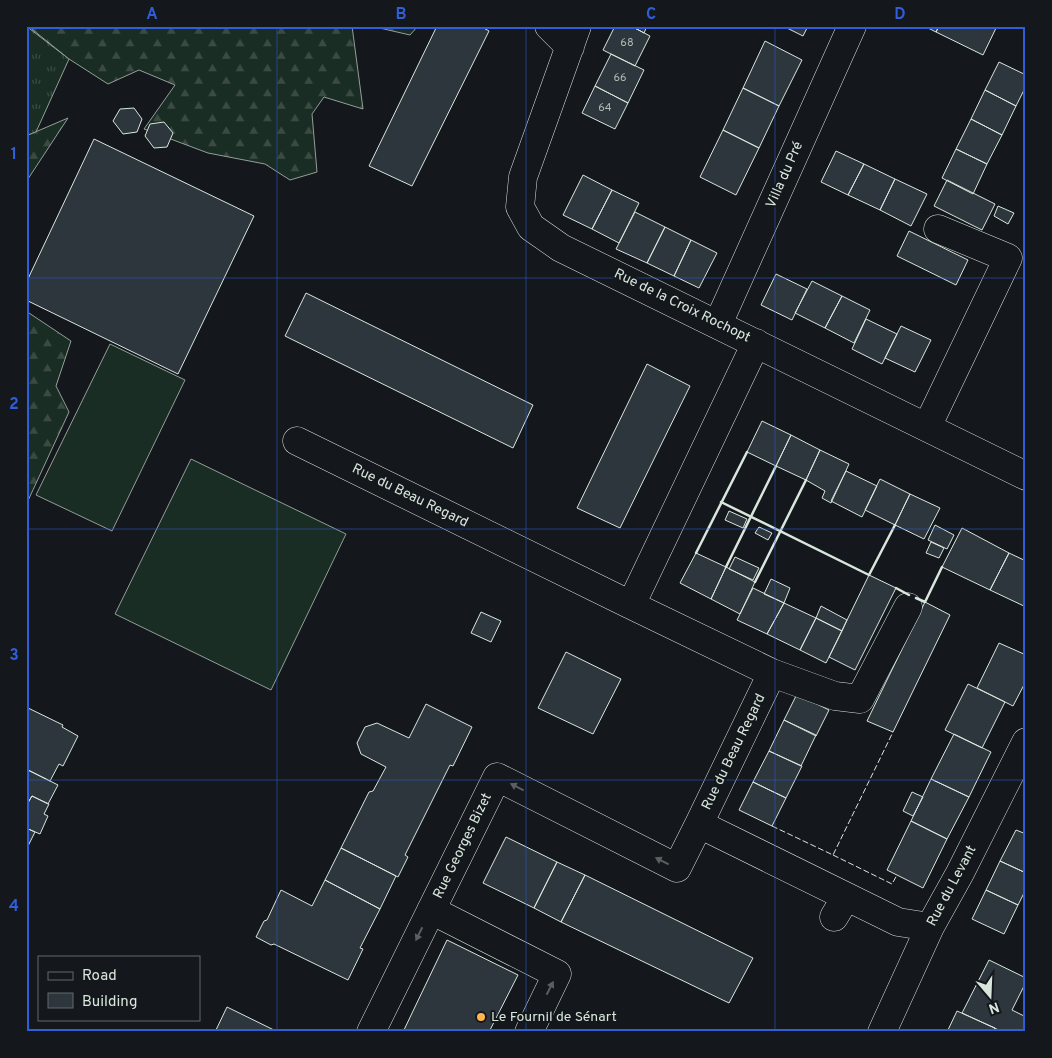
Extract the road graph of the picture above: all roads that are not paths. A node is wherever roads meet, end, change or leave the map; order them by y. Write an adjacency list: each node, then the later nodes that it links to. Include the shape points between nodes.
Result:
1 (549, 26): 3 (street)
2 (852, 26): 5 (street, Villa du Pré)
3 (573, 37): 5 (street, Rue de la Croix Rochopt, via 524,177 522,212 530,227 561,248)
4 (938, 229): 7 (street, via 1008,258)
5 (718, 324): 6 (street, Rue de la Croix Rochopt)
6 (756, 343): 7 (street, Rue de la Croix Rochopt); 10 (street)
7 (927, 427): 9 (street, Rue de la Croix Rochopt)
8 (297, 441): 10 (street, Rue du Beau Regard)
9 (1026, 476)
10 (631, 604): 12 (street, Rue du Beau Regard)
11 (908, 607): 12 (street, via 860,699 835,696)
12 (772, 673): 14 (street, Rue du Beau Regard)
13 (1026, 742): 16 (street, Rue du Levant)
14 (699, 824): 15 (street, Rue Georges Bizet, one-way to 15, via 677,868 497,778); 16 (street, Rue du Beau Regard, via 840,907)
15 (431, 910): 17 (street, Rue Georges Bizet, one-way to 17); 18 (street, one-way to 15, via 558,974)
16 (930, 927): 19 (street, Rue du Levant)
17 (370, 1032)
18 (529, 1032)
19 (882, 1032)

